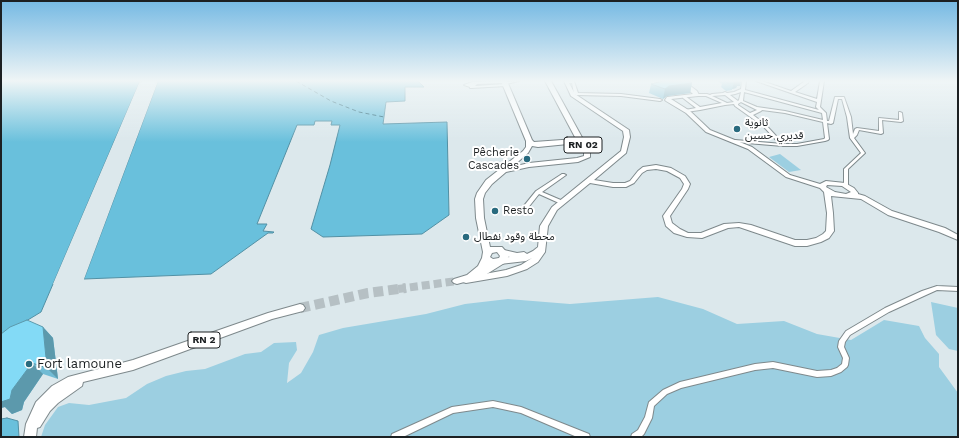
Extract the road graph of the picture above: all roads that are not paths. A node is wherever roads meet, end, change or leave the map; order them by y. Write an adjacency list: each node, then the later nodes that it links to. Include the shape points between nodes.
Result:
1 (513, 101): 24 (main road)
2 (559, 101): 25 (main road, RN 02)
3 (583, 101): 30 (street, via 627,132 625,150)
4 (669, 101): 17 (street)
5 (690, 101): 15 (street)
6 (721, 101): 13 (street)
7 (741, 101): 14 (street)
8 (742, 101): 16 (street)
9 (784, 101): 18 (street)
10 (819, 101): 18 (street, via 818,107)
11 (835, 101): 21 (street, via 832,122)
12 (844, 101): 22 (street)
13 (726, 104): 14 (street); 15 (street)
14 (736, 104): 20 (street)
15 (700, 108): 17 (street)
16 (758, 108): 20 (street, via 760,110); 21 (street)
17 (686, 111): 26 (street, via 711,133)
18 (823, 112): 21 (street)
19 (900, 113): 22 (street, via 901,121 880,119 881,134 857,130)
20 (750, 115): 23 (street)
21 (826, 122): 26 (street, via 827,139 821,142 783,145)
22 (852, 138): 35 (street, via 863,154 846,169)
23 (777, 139)
24 (529, 141): 25 (main road, via 538,145); 27 (main road, RN 02, via 528,150)
25 (581, 141): 28 (main road, RN 02, via 587,153 584,159)
26 (735, 141): 34 (street, via 756,151 788,176)
27 (517, 159): 28 (main road, via 520,163); 31 (main road, RN 02)
28 (529, 165): 31 (main road, RN 02, via 512,167)
29 (564, 174): 36 (street)
30 (596, 174): 32 (street); 33 (street, via 604,180)
31 (497, 175): 43 (main road, RN 02, via 484,188 479,199 482,231)
32 (587, 181): 33 (street); 38 (street)
33 (620, 185): 40 (street, via 632,182 648,167 665,168 680,174 687,187 668,212 666,219 674,229 692,236 706,235 727,226 739,225 795,243 807,243 826,236 830,230)
34 (826, 189): 35 (street, via 836,183); 37 (street); 40 (street)
35 (850, 190): 37 (street); 41 (street, via 888,211)
36 (538, 192): 38 (street); 39 (street)
37 (842, 196): 40 (street, via 834,199)
38 (561, 202): 42 (street, via 546,222)
39 (525, 208)
40 (830, 213)
41 (958, 238)
42 (542, 244): 44 (street, via 531,256 517,260); 46 (street, via 542,252 524,267 499,275)
43 (489, 253): 44 (main road); 44 (main road, via 491,262); 45 (main road, via 482,268)
44 (501, 259): 45 (main road, via 484,273)
45 (469, 278): 46 (main road)
46 (457, 281)
47 (958, 289): 52 (street, via 937,288 924,293 887,310 848,333 841,347 846,358 845,365 831,373 817,374 773,365 680,384 665,392 652,404 648,418)
48 (300, 308): 49 (main road, RN 2, via 82,381 62,392 46,407)
49 (30, 437)
50 (395, 437): 51 (street, via 452,410 493,404 521,410)
51 (586, 437)
52 (636, 437)

